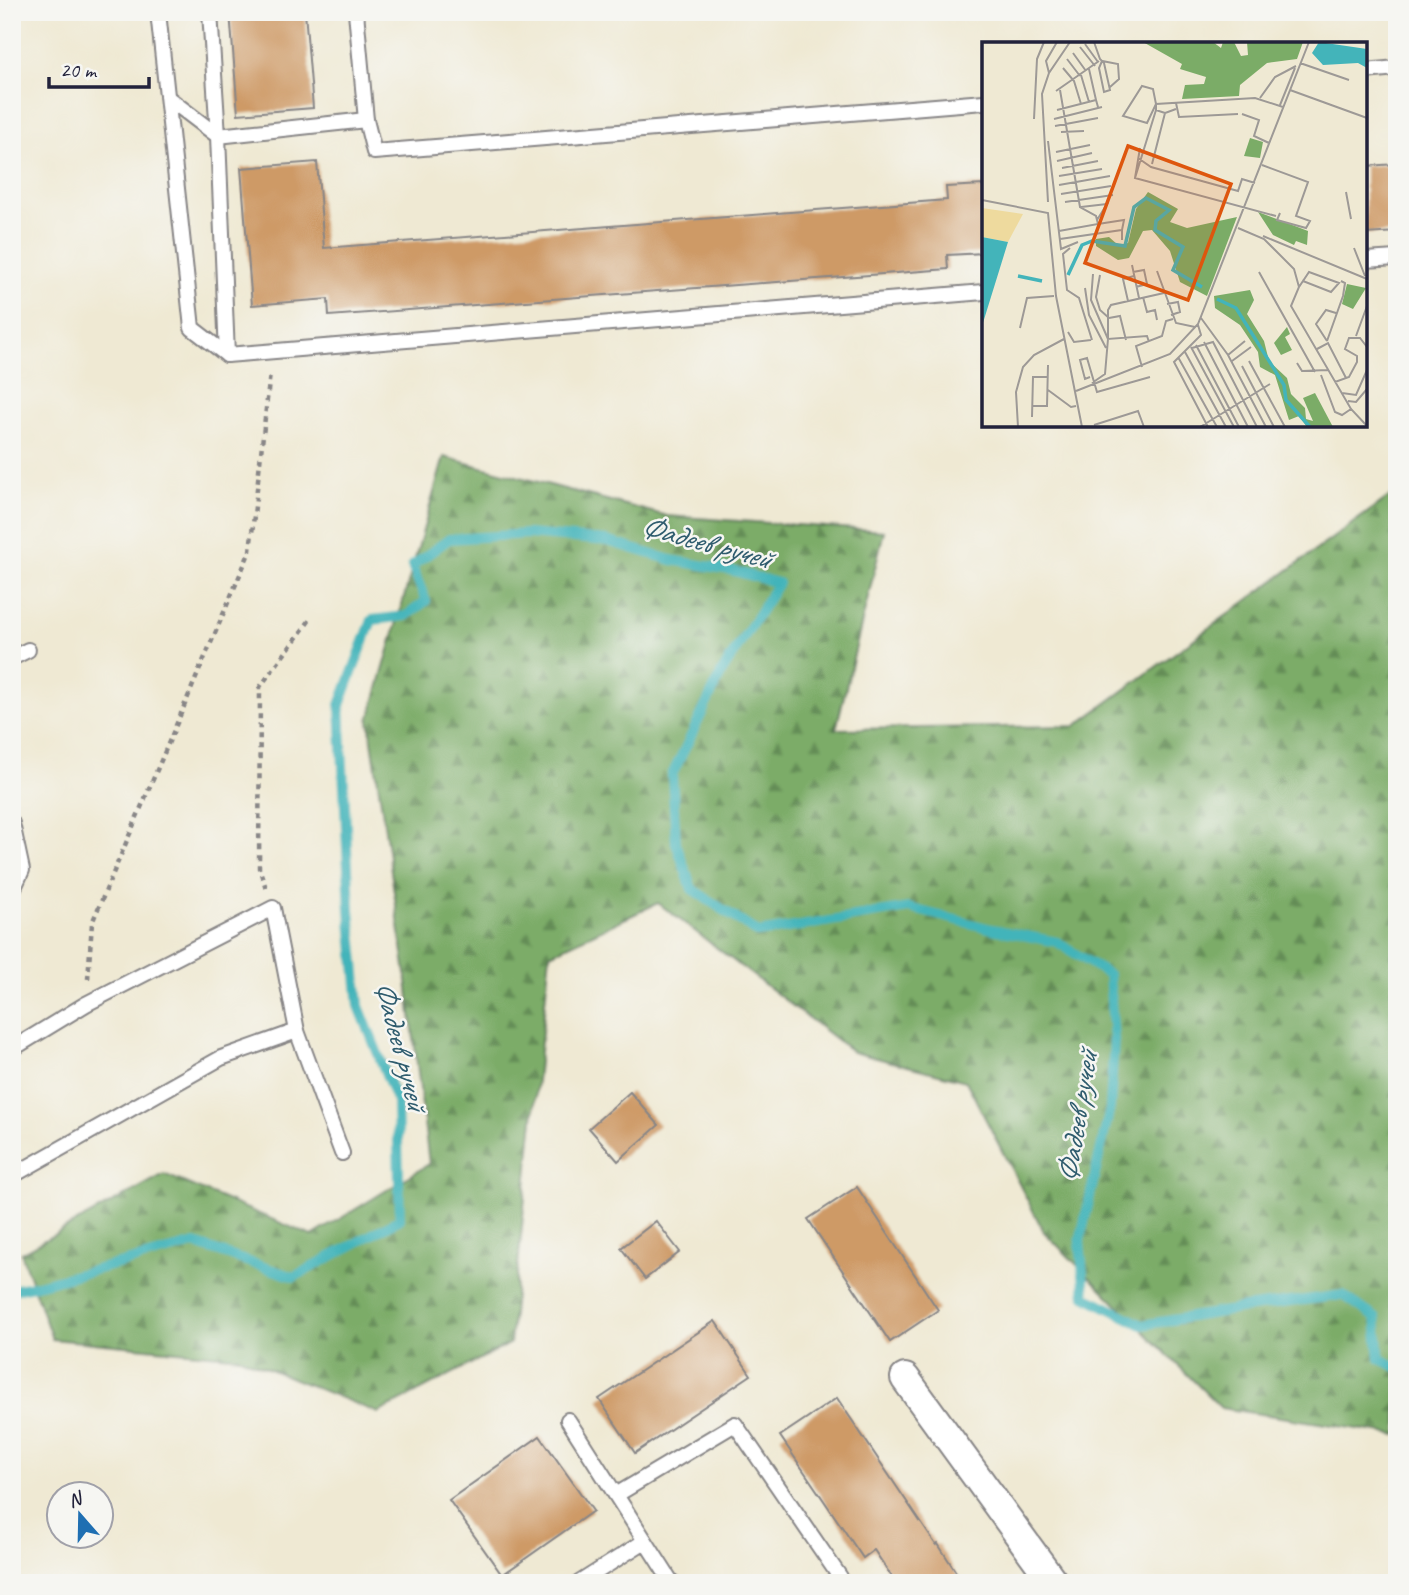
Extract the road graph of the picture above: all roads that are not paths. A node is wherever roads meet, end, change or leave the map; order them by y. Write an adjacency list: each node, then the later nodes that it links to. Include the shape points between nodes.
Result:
1 (158, 12): 6 (lane)
2 (210, 12): 9 (lane)
3 (356, 12): 8 (lane)
4 (1397, 68): 5 (lane)
5 (1367, 71)
6 (167, 98): 9 (lane); 13 (lane, via 192,328)
7 (982, 102): 8 (lane, via 374,152)
8 (366, 120): 9 (lane)
9 (218, 136): 13 (lane)
10 (1397, 258): 11 (lane)
11 (1367, 260)
12 (982, 292): 13 (lane)
13 (227, 355)
14 (28, 650): 15 (lane)
15 (12, 658)
16 (12, 823): 17 (lane, via 22,870)
17 (12, 891)
18 (296, 1031): 19 (lane, via 273,908 86,1004); 20 (lane); 21 (lane, via 221,1058)
19 (12, 1049)
20 (342, 1153)
21 (12, 1176)
22 (905, 1378): 29 (street)
23 (568, 1420): 24 (lane)
24 (616, 1495): 25 (lane); 28 (lane, via 735,1424 840,1577)
25 (645, 1541): 26 (lane); 27 (lane)
26 (579, 1583)
27 (673, 1583)
28 (831, 1583)
29 (1054, 1583)

